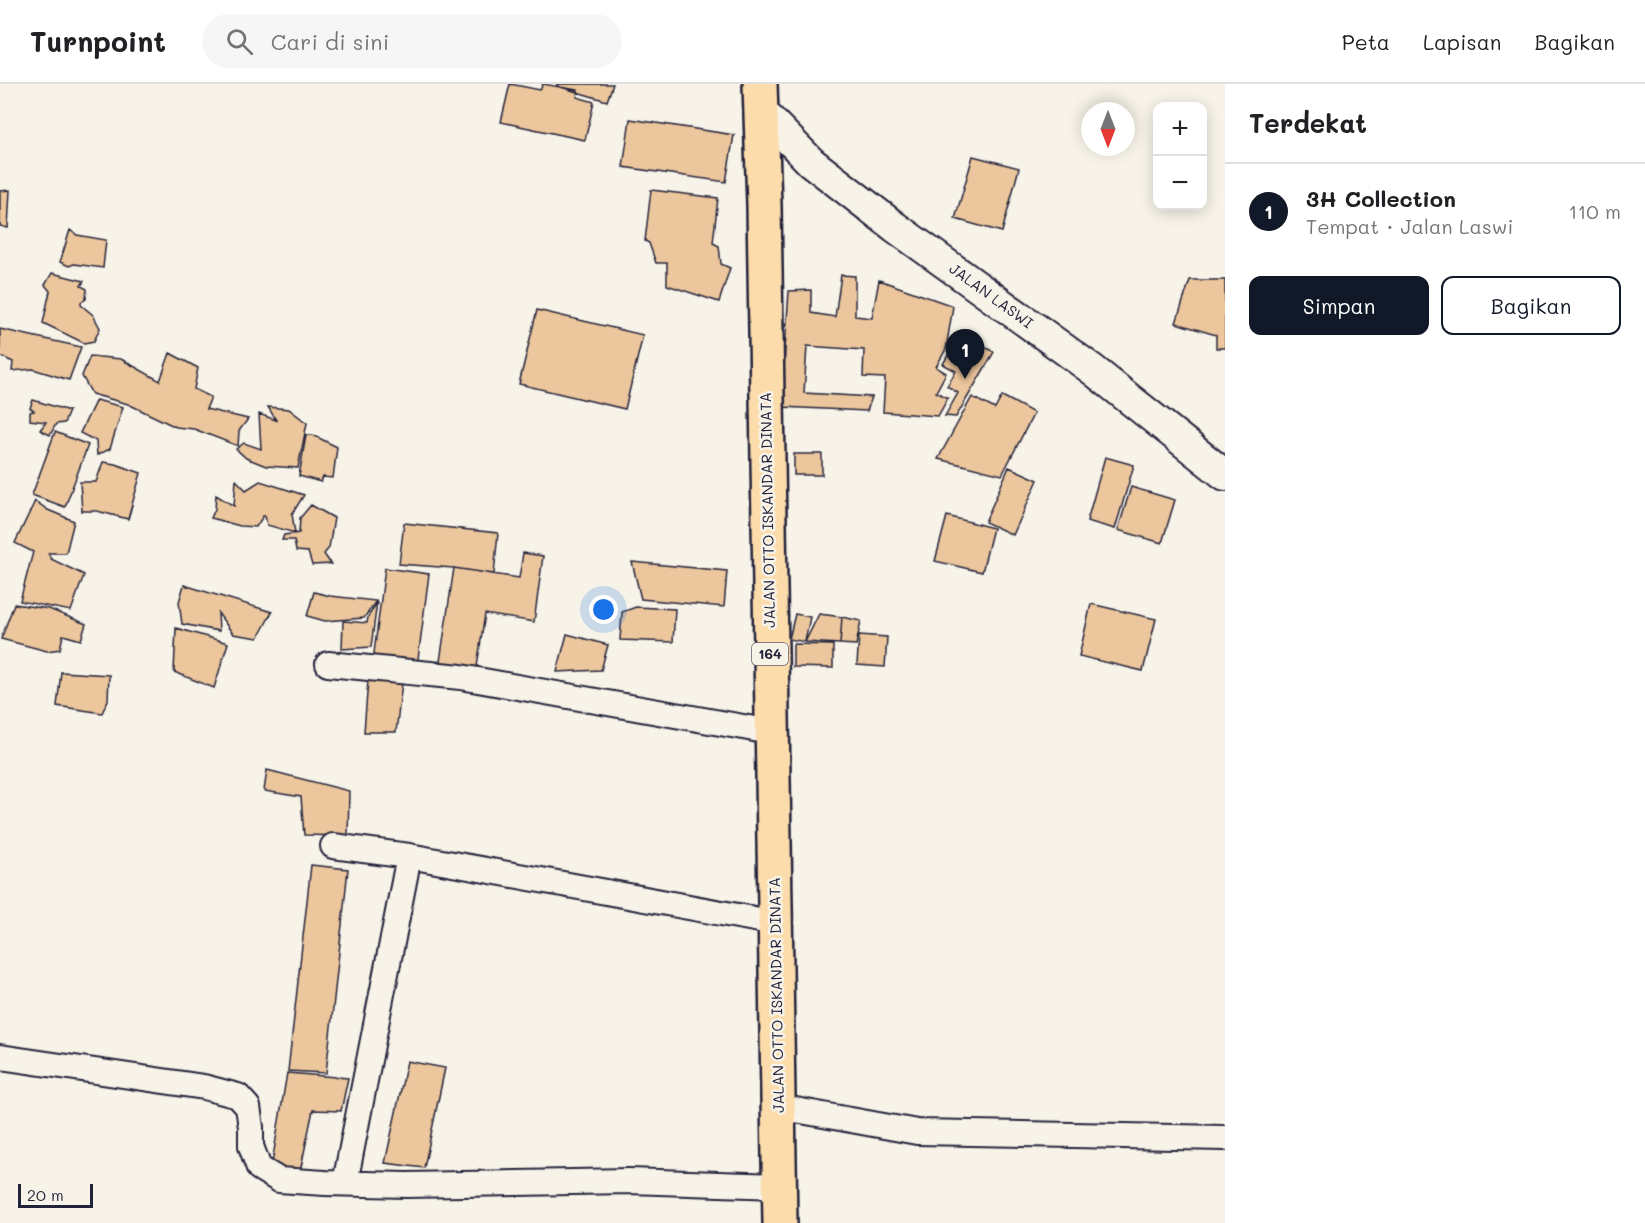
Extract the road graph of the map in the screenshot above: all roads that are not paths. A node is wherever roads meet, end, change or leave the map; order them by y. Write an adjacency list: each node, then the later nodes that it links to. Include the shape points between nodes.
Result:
1 (761, 98): 2 (street, JALAN LASWI, via 812,162 1093,370); 4 (main road, JALAN OTTO ISKANDAR DINATA / 164)
2 (1225, 475)
3 (328, 664): 4 (street, via 461,677)
4 (771, 732): 7 (main road, JALAN OTTO ISKANDAR DINATA / 164)
5 (333, 846): 6 (street)
6 (409, 856): 7 (street); 11 (street)
7 (776, 923): 9 (main road, JALAN OTTO ISKANDAR DINATA / 164)
8 (0, 1057): 11 (street, via 204,1087 238,1096 248,1107 251,1146 259,1168 279,1180)
9 (779, 1107): 10 (street, via 917,1132); 12 (main road, JALAN OTTO ISKANDAR DINATA / 164)
10 (1225, 1138)
11 (345, 1183): 12 (street, via 629,1181)
12 (778, 1186): 13 (main road, JALAN OTTO ISKANDAR DINATA / 164)
13 (780, 1223)

